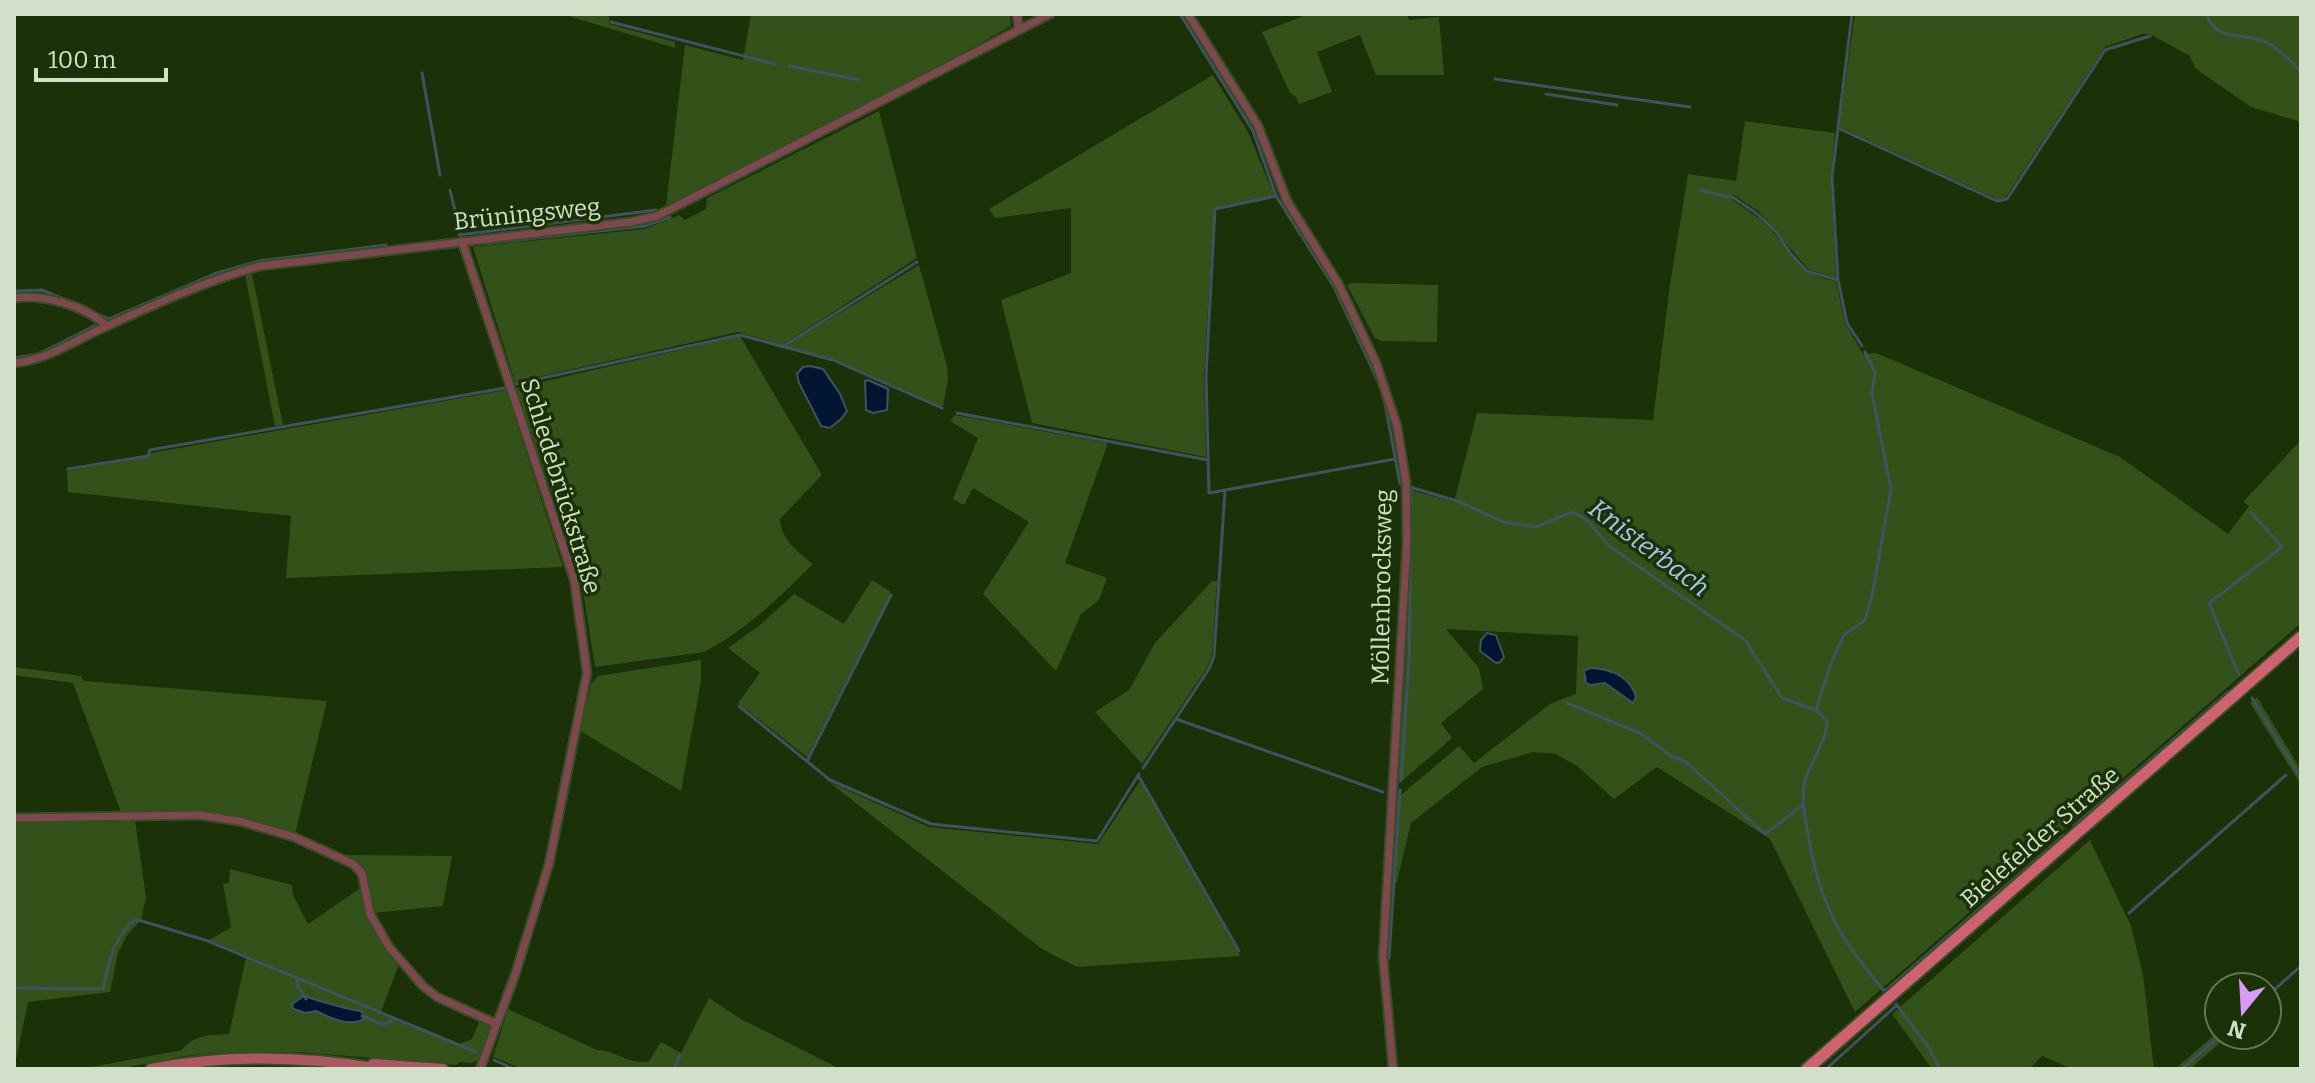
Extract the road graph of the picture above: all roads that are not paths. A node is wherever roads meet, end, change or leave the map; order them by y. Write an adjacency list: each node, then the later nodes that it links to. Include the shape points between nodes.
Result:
1 (1017, 14): 4 (street)
2 (1050, 14): 4 (street, Brüningsweg)
3 (1188, 14): 17 (street, Möllenbrocksweg, via 1258,126 1287,201 1339,285 1391,405 1406,486 1383,957)
4 (1019, 29): 5 (street, Brüningsweg, via 657,216)
5 (462, 241): 7 (street, Brüningsweg, via 260,266); 11 (street, Schledebrückstraße, via 574,579 587,673 549,864)
6 (14, 298): 7 (street, via 48,298)
7 (107, 326): 8 (street, Brüningsweg, via 34,361)
8 (14, 363)
9 (2301, 637): 18 (main road, Bielefelder Straße)
10 (14, 818): 11 (street, via 199,815 294,837 362,873 370,914 389,947 423,986)
11 (497, 1024): 13 (street, Schledebrückstraße)
12 (347, 1063): 14 (main road, via 216,1059); 15 (main road); 16 (main road)
13 (482, 1067)
14 (151, 1069)
15 (381, 1069)
16 (443, 1069)
17 (1393, 1069)
18 (1807, 1069)

